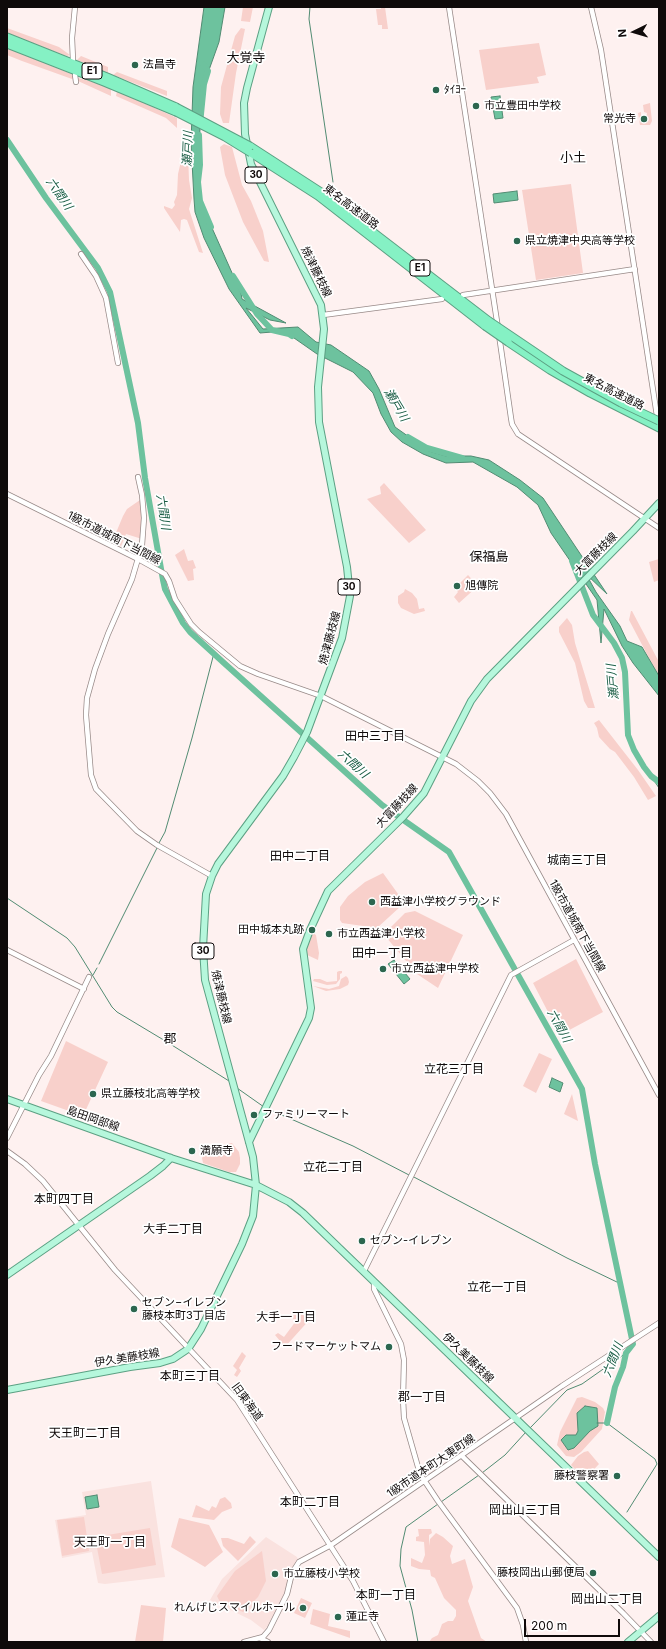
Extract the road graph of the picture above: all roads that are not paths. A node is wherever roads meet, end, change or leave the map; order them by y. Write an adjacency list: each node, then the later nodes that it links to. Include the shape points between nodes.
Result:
1 (76, 7): 7 (street, via 72,38)
2 (269, 7): 16 (main road, 焼津藤枝線 / 30, via 244,103 248,155 313,287)
3 (449, 7): 13 (street)
4 (591, 7): 12 (street, via 602,50)
5 (7, 37): 10 (highway, 東名高速道路 / E1, via 107,77)
6 (7, 44): 10 (highway, 東名高速道路 / E1)
7 (73, 60)
8 (76, 75): 9 (street)
9 (76, 82)
10 (176, 109): 17 (highway, 東名高速道路 / E1, bridge, via 283,172 350,216)
11 (81, 254): 18 (street, via 96,276 106,298)
12 (635, 269): 13 (street); 19 (street)
13 (492, 291): 14 (street); 24 (street, via 515,430 526,441)
14 (463, 295)
15 (442, 299): 16 (street)
16 (323, 315): 27 (main road, 焼津藤枝線 / 30, via 318,409 350,596 342,638)
17 (487, 324): 19 (highway, 東名高速道路 / E1, bridge, via 563,371 621,403); 20 (highway, 東名高速道路 / E1, bridge, via 550,370)
18 (118, 364)
19 (658, 419)
20 (659, 428)
21 (138, 477): 26 (street, via 144,518 142,546)
22 (7, 494): 26 (street, 1級市道城南下当間線)
23 (659, 503): 24 (main road, 大富藤枝線)
24 (644, 519): 25 (street); 28 (main road, 大富藤枝線, via 487,678 471,701)
25 (659, 528)
26 (138, 559): 27 (street, 1級市道城南下当間線, via 165,574 175,599 188,620 235,663 247,670); 29 (street, via 95,669 86,705 91,775 96,789 137,830)
27 (321, 696): 28 (street, 1級市道城南下当間線); 29 (main road, 焼津藤枝線 / 30, via 307,732 283,776 218,864)
28 (443, 757): 30 (street, 1級市道城南下当間線, via 468,773 498,803); 38 (main road, 大富藤枝線, via 424,793 336,882 324,898 303,949 311,1008 309,1018)
29 (212, 876): 38 (main road, 焼津藤枝線 / 30, via 204,912 205,980)
30 (574, 940): 34 (street, 1級市道城南下当間線); 43 (street, via 512,974)
31 (7, 950): 33 (street)
32 (89, 977): 33 (street)
33 (84, 989): 36 (street)
34 (659, 1095)
35 (7, 1099): 36 (main road, 島田岡部線)
36 (25, 1106): 37 (street); 40 (main road, 島田岡部線)
37 (7, 1138)
38 (249, 1142): 41 (main road, 焼津藤枝線 / 30)
39 (7, 1151): 42 (street, 旧東海道, via 43,1181)
40 (171, 1158): 41 (main road, 伊久美藤枝線); 42 (main road, via 150,1176)
41 (256, 1185): 43 (main road, 伊久美藤枝線, via 280,1196 303,1213); 47 (main road, 伊久美藤枝線, via 253,1216 201,1330)
42 (78, 1225): 44 (main road); 47 (street, 旧東海道, via 132,1290)
43 (364, 1271): 45 (main road, 伊久美藤枝線)
44 (7, 1275)
45 (374, 1282): 49 (main road, 伊久美藤枝線); 51 (street, via 374,1289 401,1344 404,1360 404,1418)
46 (659, 1323): 49 (street, 1級市道本町大東町線)
47 (188, 1349): 48 (main road, 伊久美藤枝線, via 160,1363 114,1369); 52 (street, 旧東海道, via 237,1400)
48 (7, 1390)
49 (516, 1419): 50 (street, 1級市道本町大東町線); 53 (main road, 伊久美藤枝線)
50 (462, 1456): 51 (street, 1級市道本町大東町線); 55 (street)
51 (424, 1481): 52 (street, 1級市道本町大東町線); 60 (street, via 517,1608 524,1625)
52 (331, 1545): 56 (street, 1級市道本町大東町線, via 303,1559 295,1566 281,1606 269,1630); 59 (street, 旧東海道, via 353,1581)
53 (659, 1557)
54 (659, 1616): 55 (main road)
55 (641, 1631): 61 (main road); 62 (street)
56 (260, 1638): 57 (street); 58 (street)
57 (244, 1642)
58 (268, 1642)
59 (384, 1642)
60 (526, 1642)
61 (628, 1642)
62 (651, 1642)

